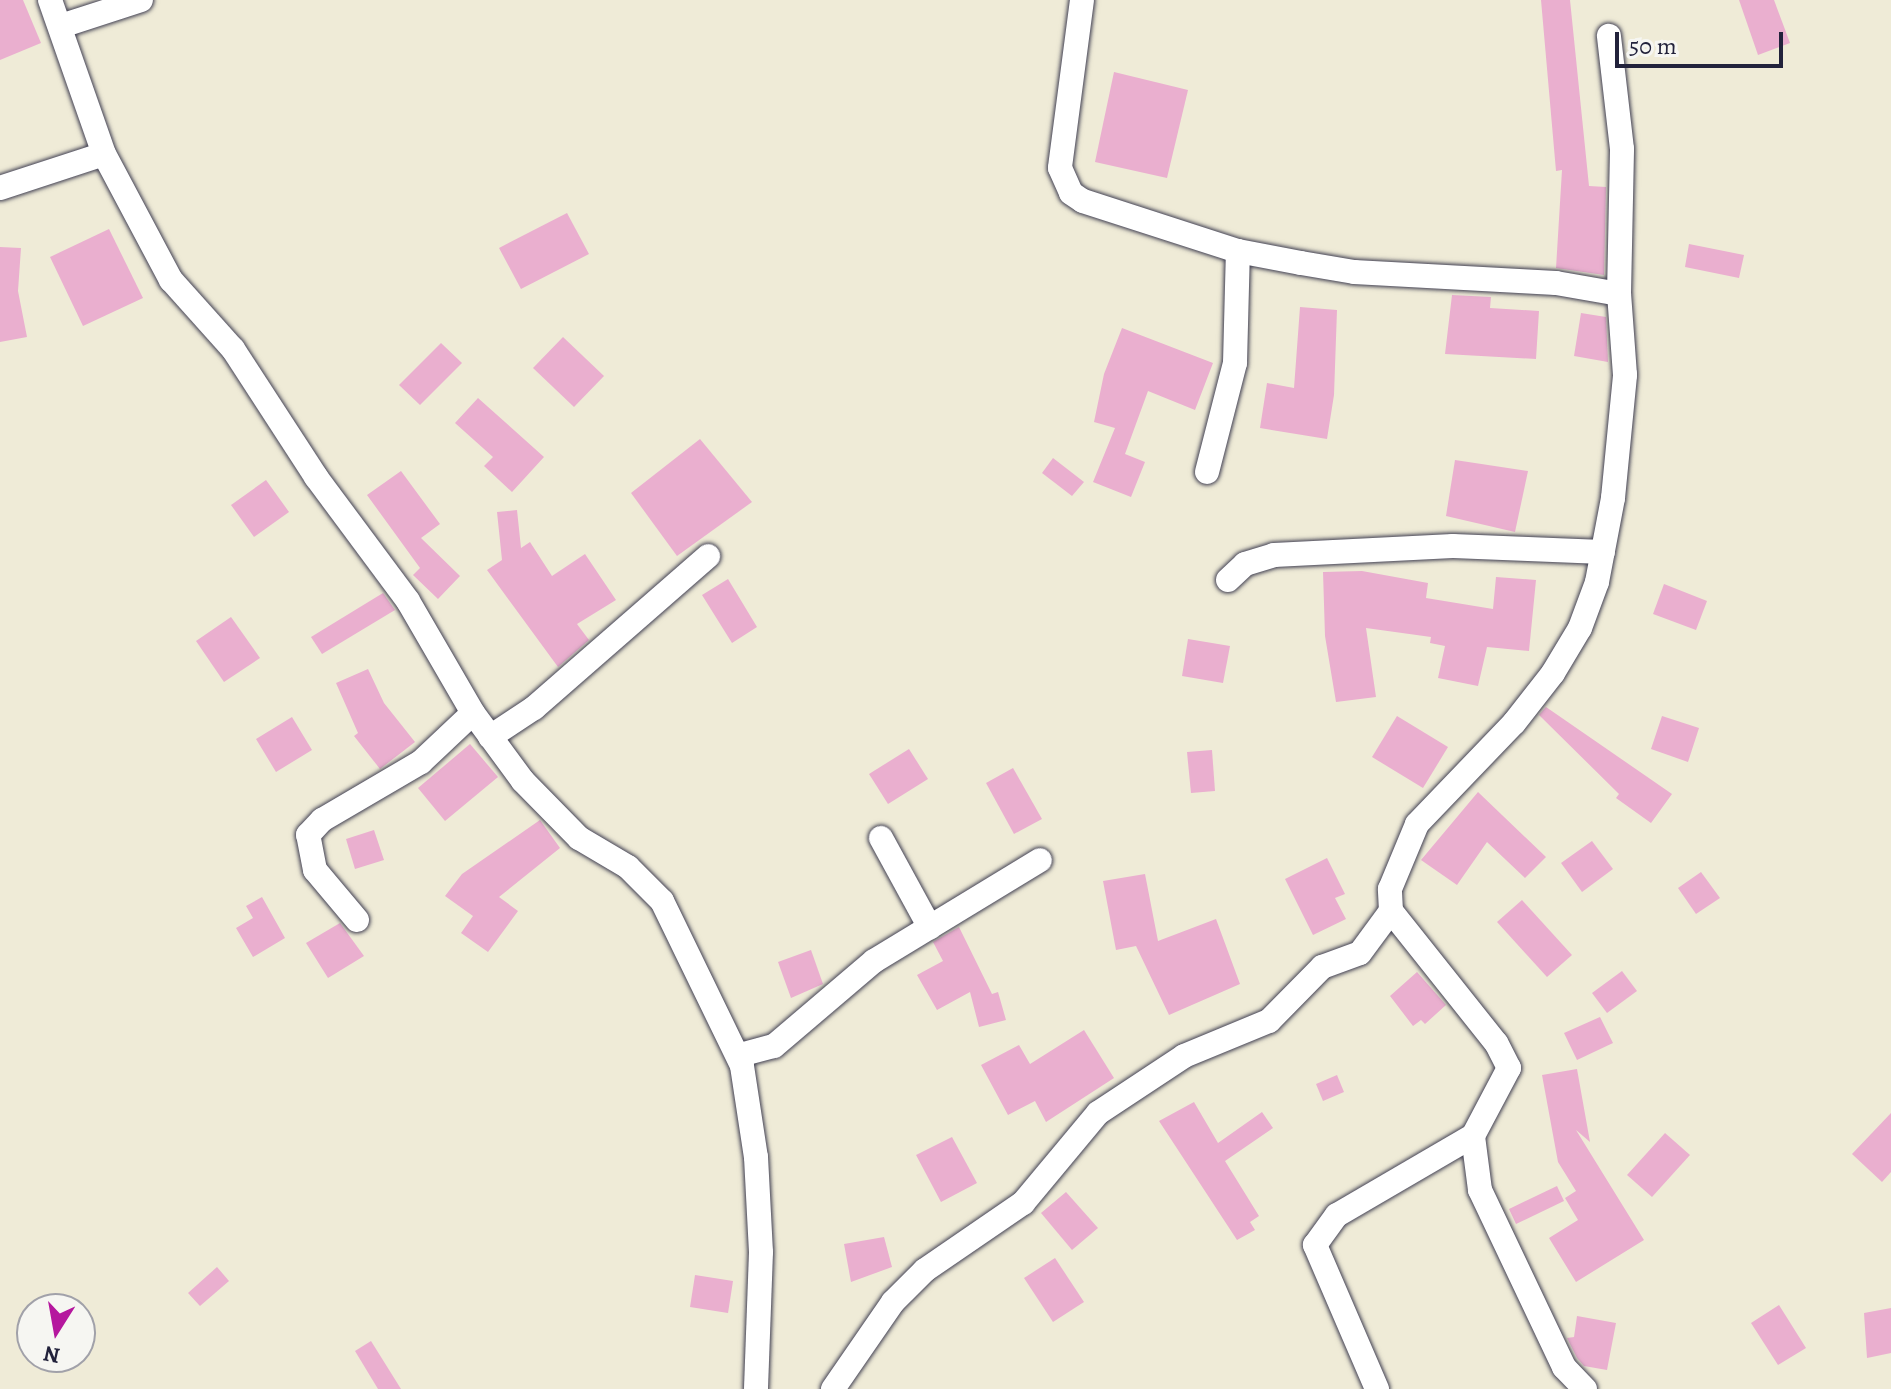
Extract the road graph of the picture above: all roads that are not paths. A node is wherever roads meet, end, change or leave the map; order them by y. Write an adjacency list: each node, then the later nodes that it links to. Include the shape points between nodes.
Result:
1 (50, 0): 4 (street)
2 (141, 0): 4 (street)
3 (1082, 0): 8 (street, via 1061,144 1064,182 1071,193 1098,208)
4 (61, 26): 6 (street)
5 (1609, 36): 9 (street, via 1622,149)
6 (104, 154): 7 (street); 14 (street, via 171,280 233,349 316,477 408,601)
7 (0, 188)
8 (1238, 251): 9 (street, via 1354,272 1556,283); 10 (street, via 1235,363)
9 (1619, 294): 11 (street, via 1625,375)
10 (1207, 472)
11 (1603, 552): 13 (street, via 1453,546 1367,555 1274,555 1245,564); 18 (street, via 1580,628 1553,673 1514,723 1417,824 1405,844 1390,889)
12 (708, 556): 15 (street, via 534,708)
13 (1228, 580)
14 (473, 713): 15 (street); 19 (street, via 421,762 322,820 308,835 315,870)
15 (490, 737): 21 (street, via 579,838 628,867 662,901)
16 (881, 838): 20 (street)
17 (1040, 860): 20 (street)
18 (1391, 911): 22 (street, via 1496,1043 1509,1068); 24 (street, via 1360,953 1322,967 1269,1021 1184,1056 1098,1113 1023,1203 925,1270 893,1302)
19 (357, 920)
20 (930, 928): 21 (street, via 874,961 774,1046)
21 (740, 1055): 23 (street, via 756,1157 761,1252)
22 (1473, 1136): 25 (street, via 1337,1215 1315,1245); 26 (street, via 1480,1190 1564,1367)
23 (756, 1389)
24 (833, 1389)
25 (1377, 1389)
26 (1585, 1389)

